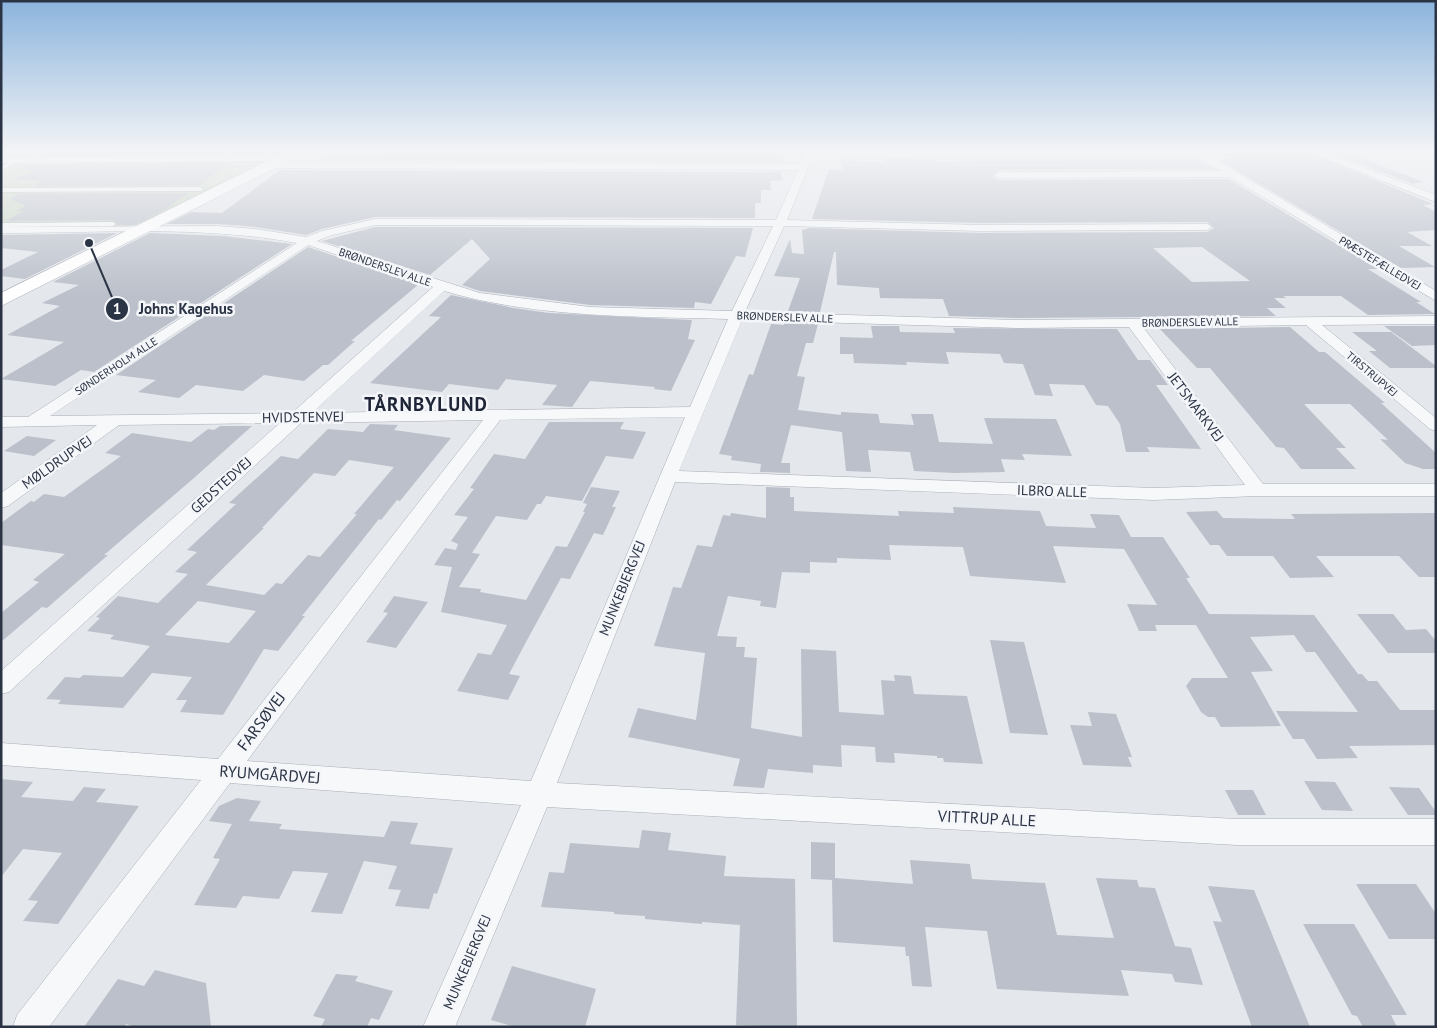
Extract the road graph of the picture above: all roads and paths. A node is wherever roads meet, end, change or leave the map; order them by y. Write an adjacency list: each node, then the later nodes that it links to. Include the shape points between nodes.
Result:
1 (198, 200): 9 (street)
2 (789, 200): 4 (street, MUNKEBJERGVEJ)
3 (1276, 200): 6 (street, PRÆSTEFÆLLEDVEJ)
4 (780, 223): 8 (street, SØNDERHOLM ALLE, via 982,228); 11 (street, SØNDERHOLM ALLE, via 375,222); 15 (street, MUNKEBJERGVEJ)
5 (113, 224): 7 (lane)
6 (1316, 224): 8 (path); 13 (street, PRÆSTEFÆLLEDVEJ)
7 (1, 225)
8 (1207, 227)
9 (145, 229): 10 (street, BRØNDERSLEV ALLE); 11 (street, BRØNDERSLEV ALLE, via 218,228); 14 (street)
10 (1, 230)
11 (307, 241): 12 (street, BRØNDERSLEV ALLE); 22 (street, SØNDERHOLM ALLE)
12 (442, 286): 15 (street, BRØNDERSLEV ALLE, via 479,297 580,310); 21 (street, GEDSTEDVEJ)
13 (1436, 297)
14 (1, 300)
15 (737, 315): 18 (street, BRØNDERSLEV ALLE, via 1018,324); 19 (street, MUNKEBJERGVEJ)
16 (1436, 320): 17 (street, BRØNDERSLEV ALLE)
17 (1309, 321): 18 (street, BRØNDERSLEV ALLE); 25 (street, TIRSTRUPVEJ)
18 (1133, 323): 27 (street, JETSMARKVEJ)
19 (695, 412): 20 (street, HVIDSTENVEJ); 26 (street, MUNKEBJERGVEJ)
20 (494, 416): 21 (street, HVIDSTENVEJ); 32 (street, FARSØVEJ)
21 (296, 417): 24 (street, HVIDSTENVEJ); 30 (street, GEDSTEDVEJ)
22 (32, 421): 23 (street, HVIDSTENVEJ); 24 (street, HVIDSTENVEJ)
23 (1, 422)
24 (114, 422): 29 (street, MØLDRUPVEJ)
25 (1436, 426)
26 (668, 476): 27 (street, ILBRO ALLE, via 1154,494); 33 (street, MUNKEBJERGVEJ)
27 (1258, 490): 28 (street, ILBRO ALLE)
28 (1436, 490)
29 (1, 502)
30 (1, 685)
31 (1, 754): 32 (street, RYUMGÅRDVEJ)
32 (223, 770): 33 (street, RYUMGÅRDVEJ); 35 (street, FARSØVEJ)
33 (539, 794): 34 (street, VITTRUP ALLE, via 1237,832); 36 (street, MUNKEBJERGVEJ)
34 (1436, 832)
35 (29, 1027)
36 (439, 1027)

